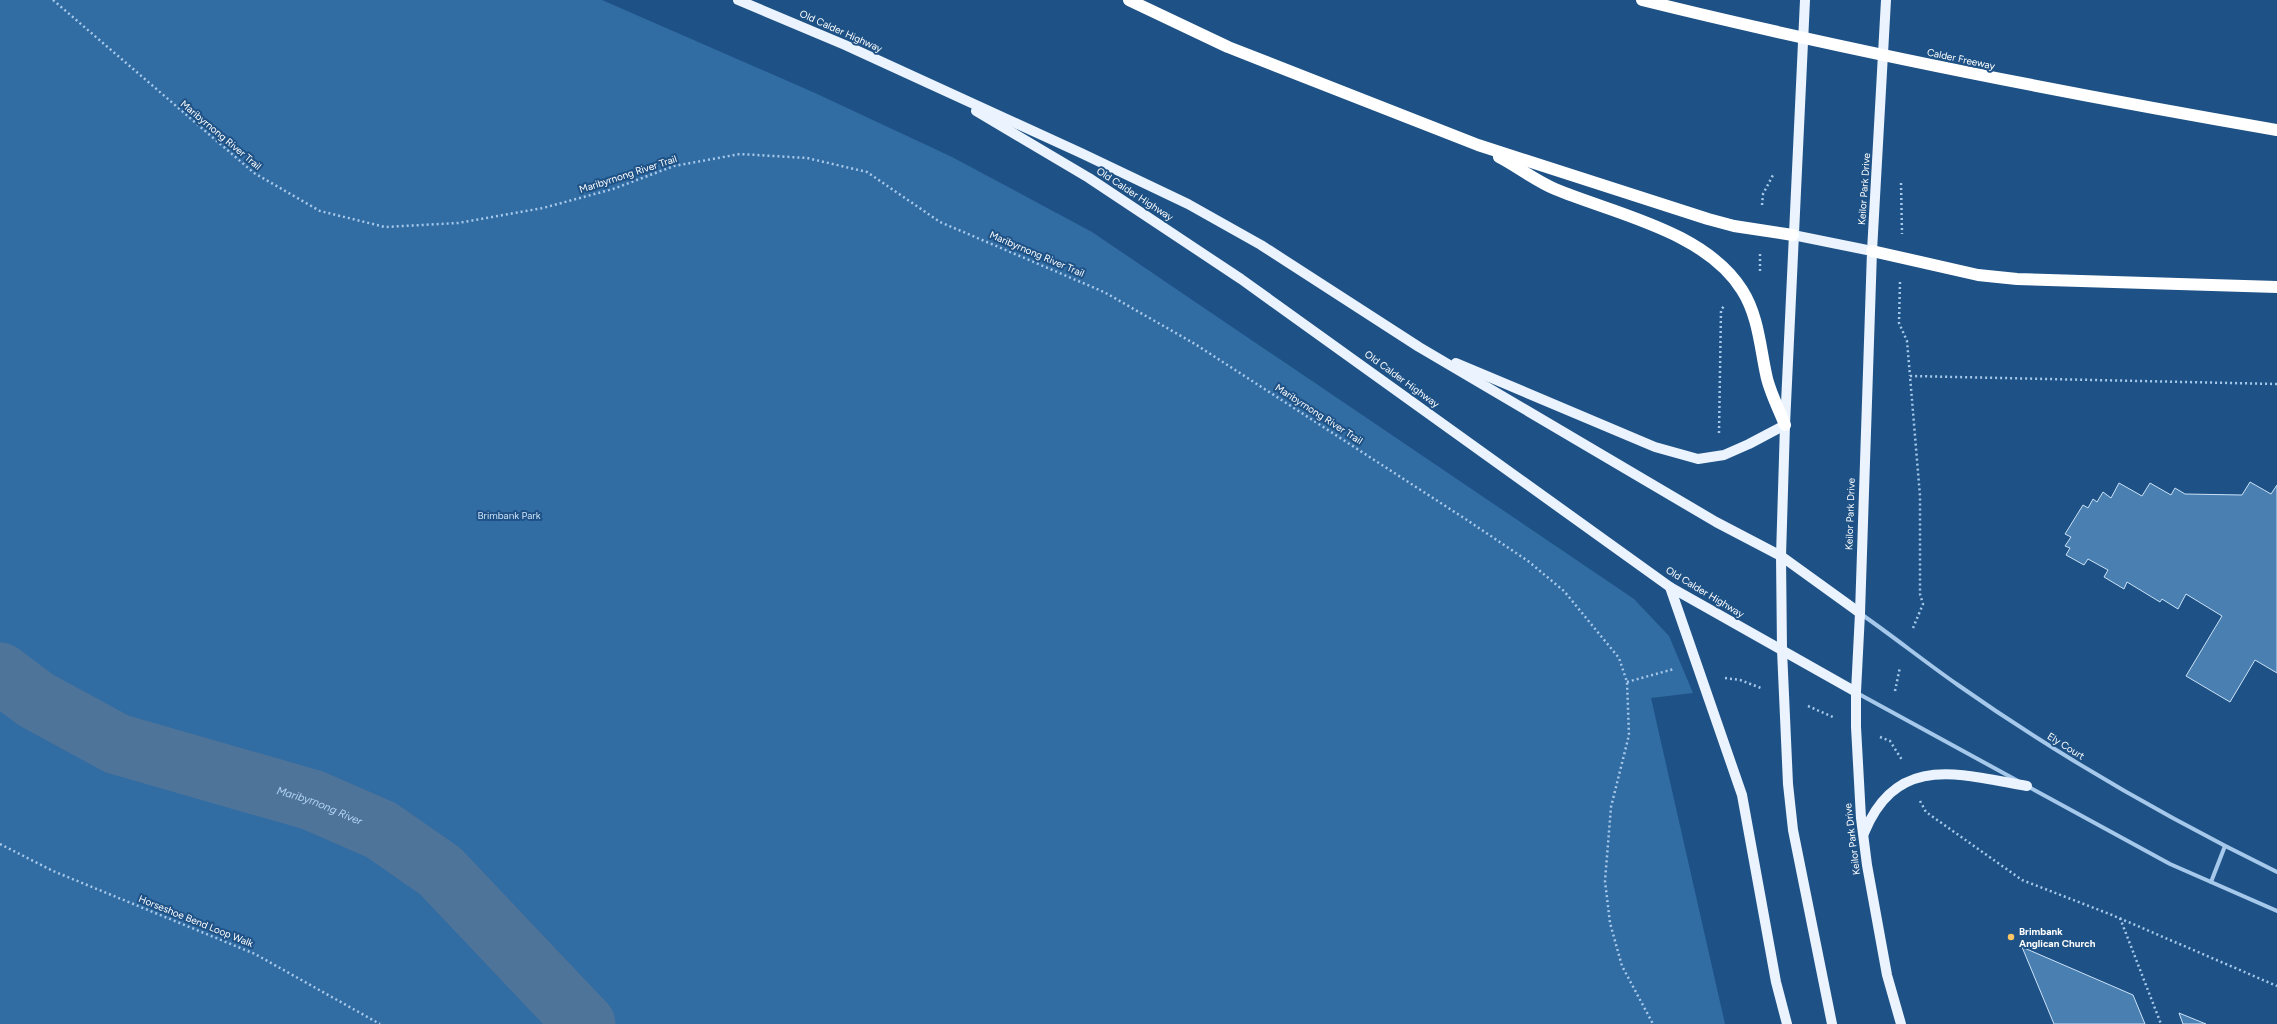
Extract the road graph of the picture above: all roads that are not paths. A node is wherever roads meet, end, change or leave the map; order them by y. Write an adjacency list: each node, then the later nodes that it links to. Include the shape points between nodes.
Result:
1 (738, 0): 6 (main road, Old Calder Highway, via 845,45)
2 (1129, 0): 8 (highway, via 1228,47)
3 (1642, 0): 7 (highway, Calder Freeway, via 1981,76)
4 (1805, 0): 9 (main road)
5 (1886, 0): 10 (main road, Keilor Park Drive)
6 (933, 86): 12 (main road, Old Calder Highway, via 1188,204 1261,245); 15 (main road, Old Calder Highway, via 1088,178 1241,279)
7 (2277, 130)
8 (1478, 145): 9 (highway, via 1708,219 1734,226); 13 (highway, via 1553,188 1652,226 1698,248 1719,264 1742,290 1760,336 1766,375)
9 (1793, 235): 10 (main road); 13 (main road)
10 (1872, 251): 11 (highway, via 1978,275 2017,279); 16 (main road, Keilor Park Drive)
11 (2277, 287)
12 (1419, 347): 13 (main road, via 1655,447 1698,458 1724,455); 14 (main road, Old Calder Highway, via 1716,522)
13 (1785, 425): 14 (main road)
14 (1781, 556): 16 (main road, Old Calder Highway); 17 (main road)
15 (1670, 588): 17 (main road, Old Calder Highway); 25 (main road, via 1742,795 1776,982)
16 (1860, 614): 18 (main road, Keilor Park Drive); 21 (street, Ely Court, via 2038,738 2118,787)
17 (1782, 650): 18 (main road, Old Calder Highway); 26 (main road, via 1788,784 1793,830)
18 (1856, 692): 19 (street); 20 (main road, Keilor Park Drive)
19 (2027, 786): 20 (main road, via 1954,775 1933,775 1911,780 1884,797 1872,812); 23 (street, via 2170,864)
20 (1863, 835): 27 (main road, Keilor Park Drive, via 1873,906 1887,975)
21 (2225, 846): 22 (street, Ely Court); 23 (street)
22 (2277, 872)
23 (2211, 882): 24 (street)
24 (2277, 911)
25 (1787, 1024)
26 (1832, 1024)
27 (1901, 1024)

